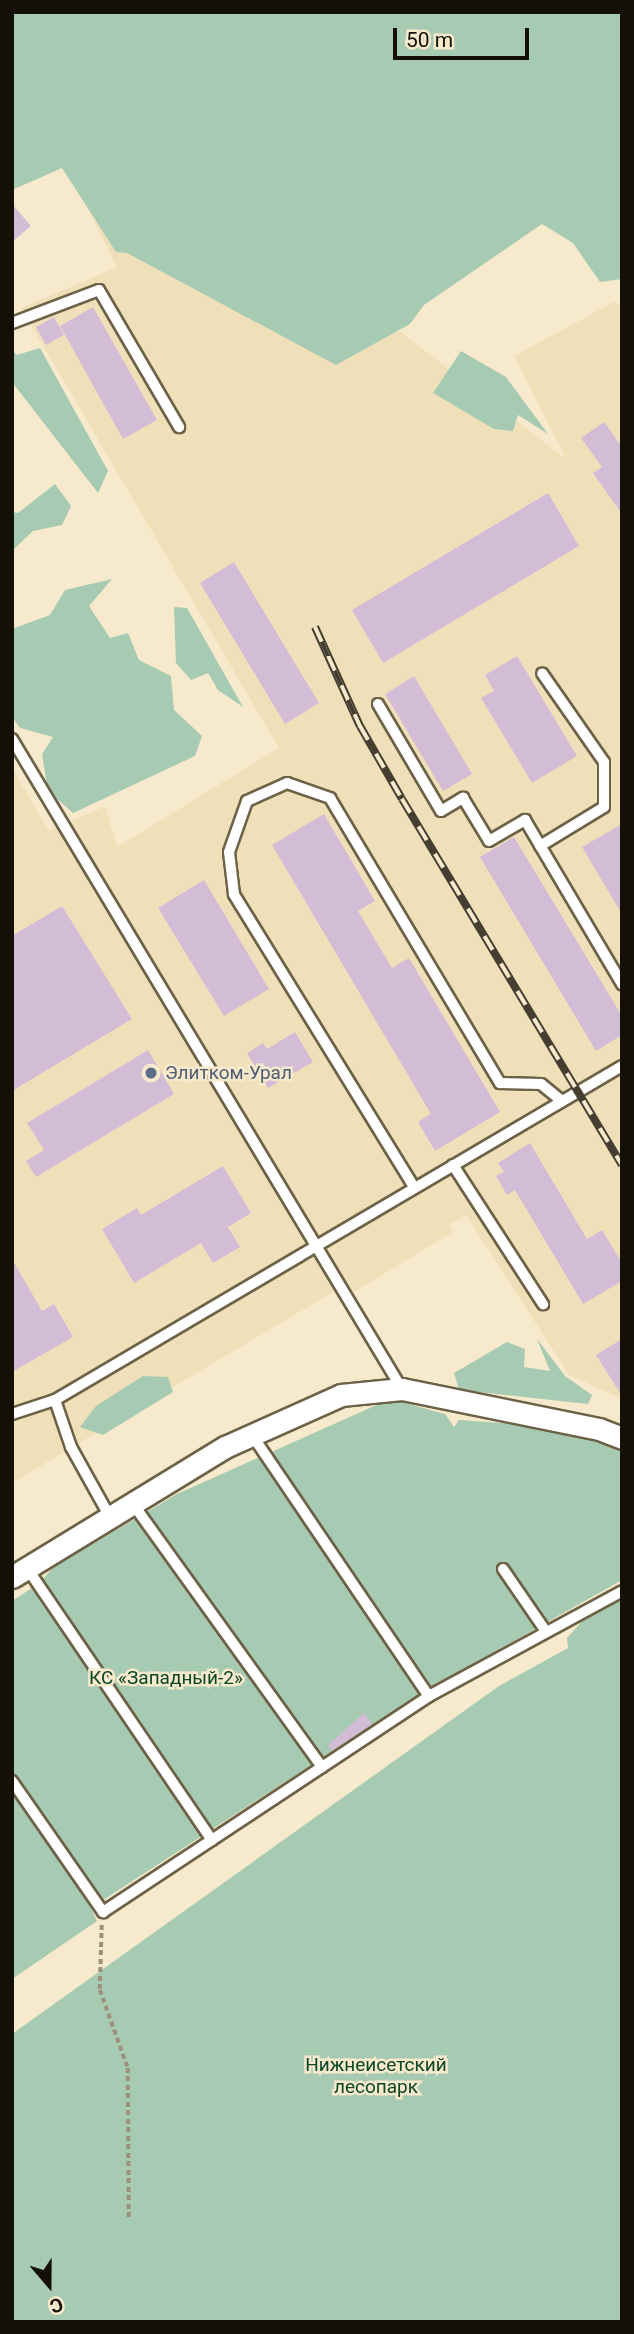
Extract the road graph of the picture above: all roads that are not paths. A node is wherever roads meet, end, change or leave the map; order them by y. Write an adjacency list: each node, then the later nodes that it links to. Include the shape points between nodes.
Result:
1 (12, 323): 2 (lane, via 99,290)
2 (178, 427)
3 (542, 673): 6 (lane, via 604,762 604,807)
4 (378, 704): 6 (lane, via 441,811 463,798 489,841 525,820)
5 (12, 738): 12 (lane)
6 (540, 846): 7 (lane)
7 (622, 984)
8 (622, 1066): 9 (lane)
9 (562, 1101): 10 (lane); 11 (lane, via 541,1084 500,1083 330,798 287,782 247,800 229,852 234,894)
10 (453, 1165): 11 (lane); 13 (lane)
11 (414, 1187): 12 (lane)
12 (314, 1246): 14 (lane); 15 (lane)
13 (543, 1304)
14 (402, 1389): 17 (street, via 341,1395); 18 (street, via 599,1429)
15 (55, 1400): 16 (lane); 20 (lane, via 71,1447)
16 (12, 1414)
17 (252, 1435): 19 (street); 25 (lane)
18 (622, 1438)
19 (133, 1504): 20 (street); 26 (lane)
20 (110, 1517): 22 (street)
21 (503, 1569): 24 (lane)
22 (19, 1573): 28 (lane)
23 (622, 1591): 24 (lane)
24 (545, 1630): 25 (lane)
25 (429, 1696): 26 (lane)
26 (322, 1767): 28 (lane)
27 (12, 1781): 28 (lane, via 103,1912)
28 (212, 1840)

